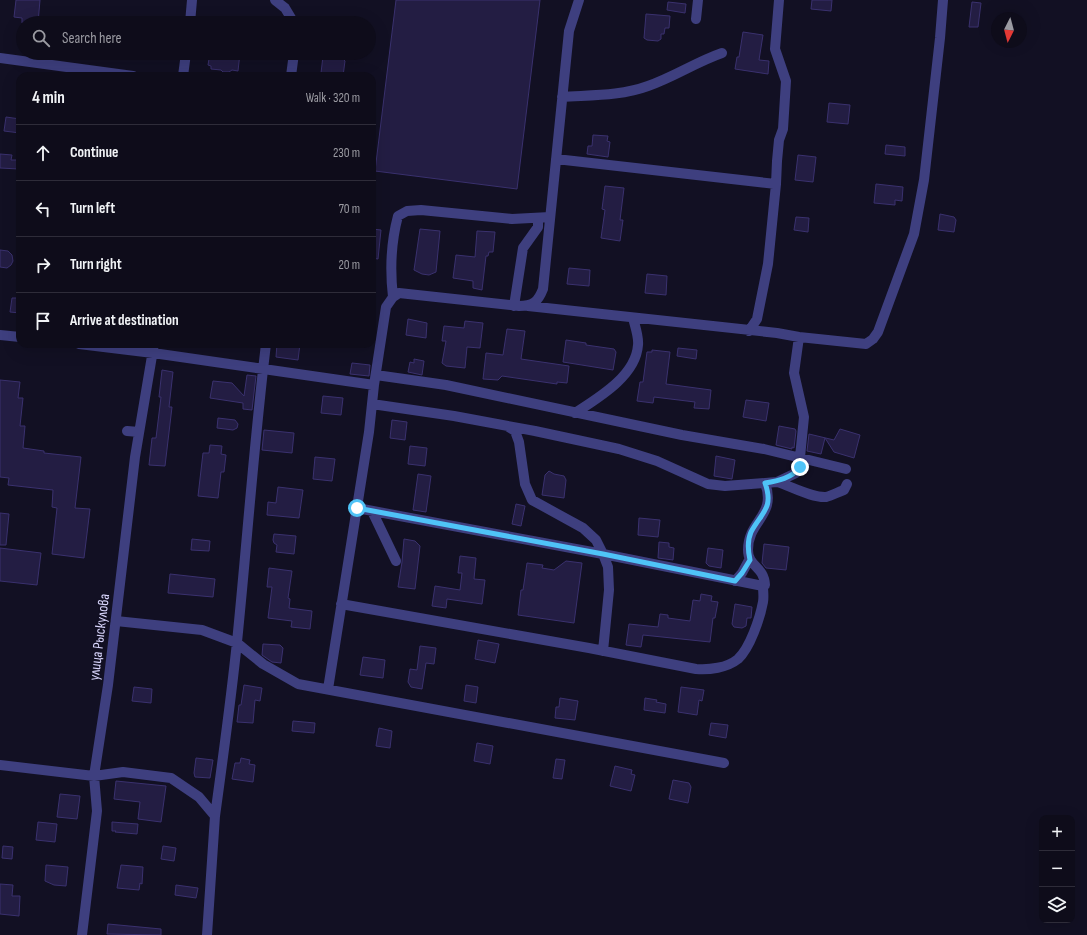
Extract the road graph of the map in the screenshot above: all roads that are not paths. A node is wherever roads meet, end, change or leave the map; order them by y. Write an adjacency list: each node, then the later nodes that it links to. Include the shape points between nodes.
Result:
1 (192, 0): 7 (street)
2 (275, 0): 8 (street)
3 (579, 0): 17 (street, via 569,31)
4 (698, 0): 9 (street)
5 (779, 0): 19 (street, via 774,49 786,81)
6 (944, 0): 29 (street, via 924,180 914,234 878,332 866,344)
7 (191, 16)
8 (290, 16)
9 (696, 19)
10 (722, 53): 17 (street, via 666,79 625,93)
11 (0, 58): 14 (street)
12 (185, 60): 15 (street)
13 (293, 60): 16 (street)
14 (103, 72)
15 (184, 72)
16 (292, 72)
17 (562, 97): 18 (street)
18 (556, 159): 19 (street); 21 (street)
19 (776, 184): 26 (street, via 768,264 757,319)
20 (538, 218): 21 (street); 22 (street, via 512,219 421,210 407,211 398,216 394,233 391,279); 23 (street, via 538,227 522,248)
21 (550, 218): 24 (street, via 543,289 536,301)
22 (393, 298): 23 (street, via 399,293); 33 (street, via 386,307)
23 (514, 306): 24 (street)
24 (528, 306): 25 (street)
25 (633, 318): 26 (street); 35 (street, via 638,345 634,359 624,375 602,395)
26 (749, 331): 29 (street)
27 (0, 335): 28 (street)
28 (16, 337)
29 (799, 337): 39 (street, via 794,373 804,416)
30 (153, 348): 32 (street); 38 (street, улица Рыскулова)
31 (266, 348): 32 (street)
32 (263, 369): 33 (street); 53 (street)
33 (375, 380): 34 (street); 35 (street, via 446,385)
34 (372, 404): 36 (street); 44 (street)
35 (575, 413): 39 (street)
36 (506, 426): 42 (street, via 618,449 657,461 708,484 725,486); 46 (street, via 515,431 519,442 525,484 532,500 583,528 596,540)
37 (127, 431): 38 (street)
38 (139, 432): 52 (street, улица Рыскулова)
39 (800, 458): 40 (street); 41 (street, via 800,467 796,473)
40 (846, 469)
41 (777, 482): 42 (street); 43 (street, via 806,493 826,497 844,490)
42 (765, 483): 47 (street, via 769,492 768,502 751,533 748,551)
43 (847, 484)
44 (357, 508): 45 (street); 51 (street)
45 (372, 511): 46 (street); 48 (street)
46 (603, 554): 49 (street); 54 (street, via 608,567 609,590)
47 (750, 560): 49 (street); 50 (street, via 764,578)
48 (396, 561)
49 (735, 581): 50 (street)
50 (763, 586): 54 (street, via 759,616 744,651 737,660 724,666 707,670 696,669)
51 (341, 604): 54 (street); 55 (street)
52 (116, 621): 53 (street, via 202,630); 58 (street, улица Рыскулова)
53 (237, 643): 55 (street, via 263,664 298,684); 59 (street)
54 (603, 651)
55 (328, 689): 56 (street)
56 (724, 763)
57 (0, 765): 58 (street)
58 (94, 776): 59 (street, via 123,772 171,778 199,797); 60 (street, улица Рыскулова, via 97,811)
59 (215, 816): 61 (street)
60 (82, 935)
61 (207, 935)

